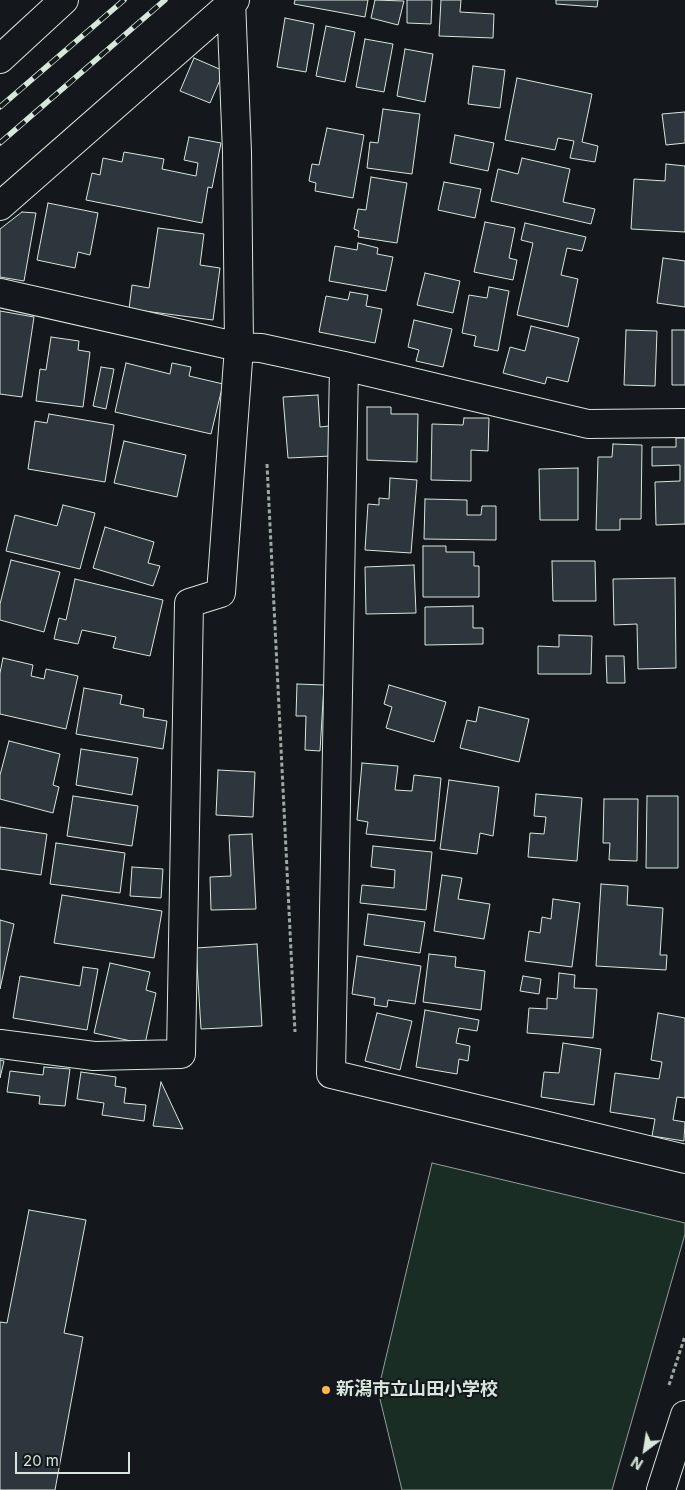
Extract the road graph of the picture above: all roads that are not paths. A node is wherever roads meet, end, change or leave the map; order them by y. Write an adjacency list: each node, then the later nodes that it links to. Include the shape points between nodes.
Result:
1 (64, 0): 3 (street)
2 (233, 2): 4 (street); 6 (street)
3 (0, 59)
4 (0, 206)
5 (0, 293): 6 (street)
6 (239, 347): 7 (street, via 261,348); 9 (street, via 222,593 189,603 181,1054 94,1056)
7 (344, 366): 8 (street, via 588,424); 10 (street, via 331,1074)
8 (685, 424)
9 (0, 1044)
10 (685, 1159)
11 (685, 1415): 12 (street)
12 (660, 1490)

